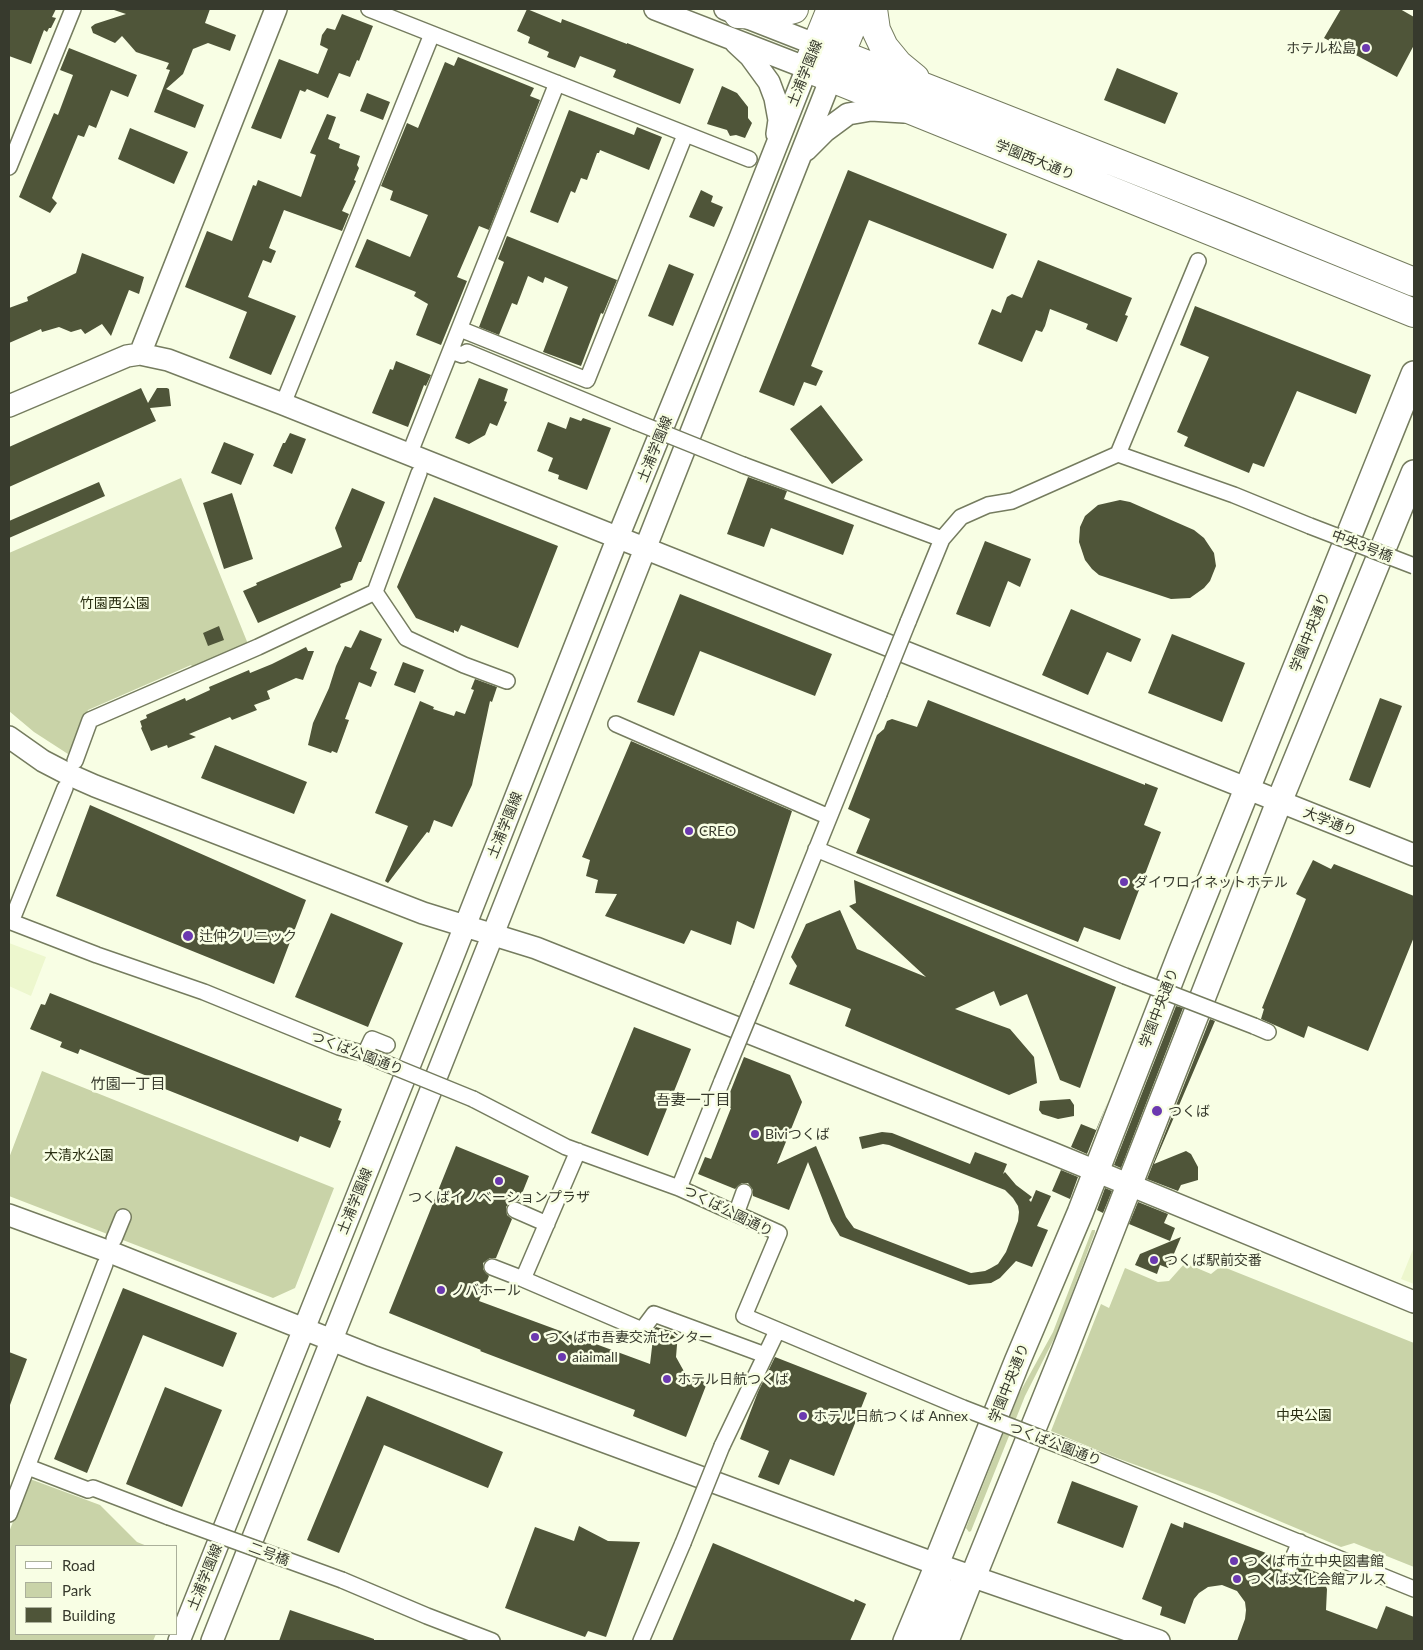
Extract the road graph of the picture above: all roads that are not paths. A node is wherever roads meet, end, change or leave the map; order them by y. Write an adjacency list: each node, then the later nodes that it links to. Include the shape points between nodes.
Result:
1 (73, 9): 18 (street)
2 (276, 9): 24 (street)
3 (369, 9): 10 (street)
4 (655, 9): 9 (street, 学園西大通り)
5 (794, 9): 9 (highway)
6 (831, 9): 11 (highway, 土浦学園線)
7 (859, 9): 11 (highway, 土浦学園線)
8 (872, 9): 13 (highway, via 876,30 884,47 910,75)
9 (731, 20): 11 (street, 学園西大通り); 15 (street, via 750,56 769,82 775,98 779,120)
10 (432, 34): 12 (street); 26 (street)
11 (824, 61): 13 (highway, 学園西大通り); 15 (street, 土浦学園線); 17 (street, 土浦学園線)
12 (557, 83): 14 (street); 22 (street)
13 (928, 102): 17 (street, via 848,114 824,131); 20 (highway, 学園西大通り, via 1237,210); 21 (highway, 学園西大通り)
14 (685, 135): 16 (street); 22 (street, via 588,380)
15 (774, 151): 31 (street, 土浦学園線)
16 (749, 159)
17 (798, 160): 33 (street, 土浦学園線)
18 (9, 167)
19 (1198, 261): 28 (street)
20 (1414, 282)
21 (1414, 313)
22 (460, 329): 23 (street)
23 (451, 351): 29 (street); 32 (street, bridge, via 462,355 467,352 743,465)
24 (140, 354): 26 (street, 大学通り, via 168,360); 27 (street, via 114,360)
25 (1414, 374): 41 (main road, 学園中央通り)
26 (283, 404): 29 (street, 大学通り)
27 (9, 406)
28 (1118, 454): 32 (street, via 1012,501 988,505 961,517); 34 (street, 中央3号橋, bridge, via 1234,495)
29 (414, 464): 31 (street, 大学通り); 35 (street)
30 (1414, 473): 42 (main road)
31 (618, 537): 33 (street, 大学通り); 47 (street, 土浦学園線)
32 (942, 538): 43 (street, bridge)
33 (645, 548): 41 (street, 大学通り); 48 (street, 土浦学園線)
34 (1414, 566)
35 (375, 592): 36 (street, via 406,638); 39 (street, via 90,720)
36 (507, 681)
37 (616, 724): 43 (street)
38 (9, 737): 47 (street, via 43,761 95,786 423,914)
39 (75, 761)
40 (65, 788): 46 (street)
41 (1246, 789): 42 (street, 大学通り); 53 (main road, 学園中央通り)
42 (1279, 802): 45 (street, 大学通り); 54 (main road)
43 (829, 817): 44 (street)
44 (816, 849): 49 (street, bridge); 55 (street, bridge)
45 (1414, 855)
46 (10, 922): 51 (street, つくば公園通り, via 204,992)
47 (465, 926): 48 (street); 67 (street, 土浦学園線)
48 (493, 934): 53 (street, via 536,948); 69 (street, 土浦学園線)
49 (1268, 1032)
50 (387, 1045): 51 (street, via 372,1039)
51 (370, 1057): 52 (street, つくば公園通り, bridge, via 473,1099)
52 (578, 1151): 55 (street, つくば公園通り); 61 (street)
53 (1096, 1171): 54 (street); 74 (main road, 学園中央通り)
54 (1130, 1185): 66 (street); 76 (main road)
55 (679, 1188): 58 (street, つくば公園通り)
56 (744, 1192): 58 (street)
57 (515, 1210): 61 (street)
58 (736, 1214): 68 (street, つくば公園通り, via 779,1233 744,1316)
59 (9, 1215): 67 (street)
60 (123, 1217): 62 (street)
61 (547, 1224): 65 (street)
62 (114, 1239)
63 (105, 1264): 71 (street)
64 (492, 1267): 65 (street)
65 (523, 1279): 70 (street, via 642,1330 654,1314 674,1325)
66 (1414, 1302)
67 (304, 1329): 69 (street); 79 (street, 土浦学園線)
68 (777, 1331): 70 (street); 73 (street, つくば公園通り, bridge)
69 (331, 1340): 74 (street); 80 (street, 土浦学園線)
70 (765, 1355): 82 (street, bridge, via 722,1446)
71 (28, 1467): 72 (street); 81 (street, 二号橋, bridge, via 342,1580)
72 (9, 1514)
73 (1300, 1542): 75 (street); 77 (street, つくば公園通り)
74 (936, 1564): 76 (street); 78 (main road); 83 (street, 学園中央通り)
75 (1289, 1567)
76 (972, 1577): 78 (main road); 85 (street); 86 (street)
77 (1414, 1589)
78 (940, 1606): 84 (main road)
79 (180, 1641)
80 (212, 1641)
81 (492, 1641)
82 (642, 1641)
83 (904, 1641)
84 (928, 1641)
85 (948, 1641)
86 (1159, 1641)

